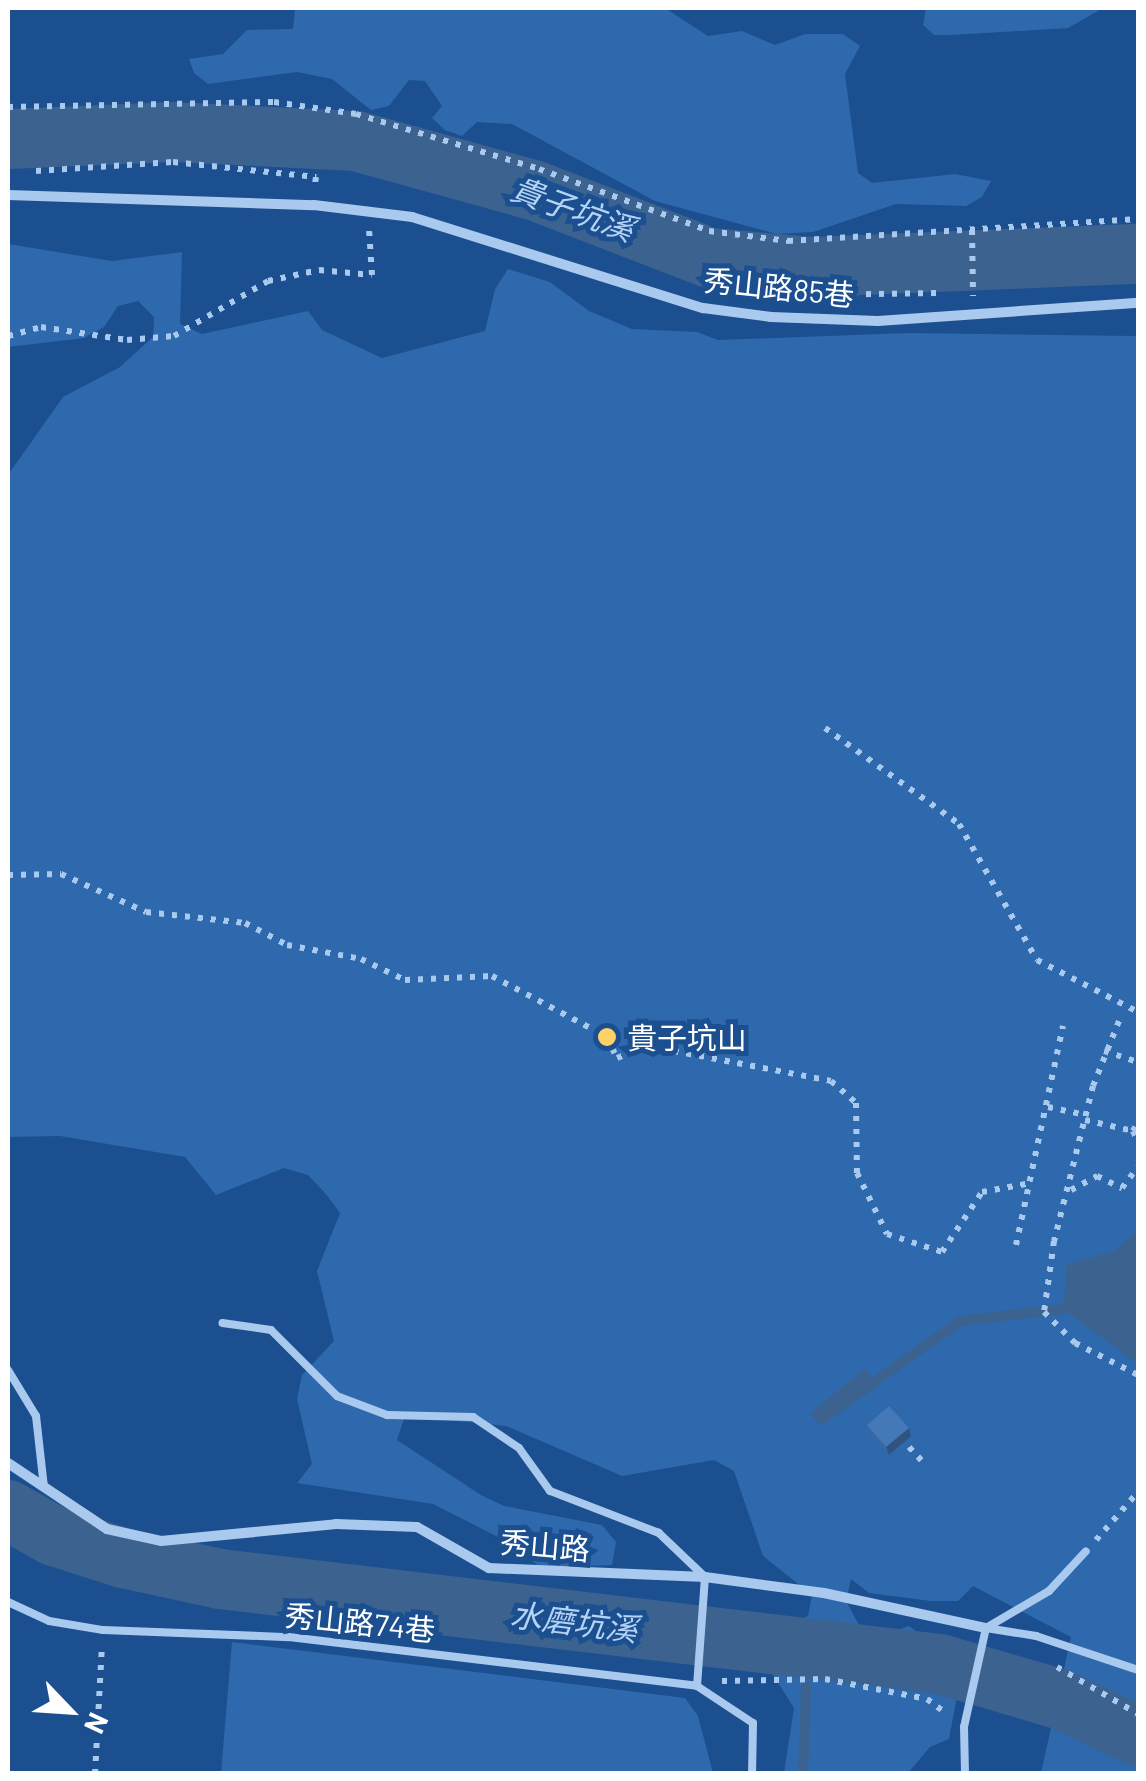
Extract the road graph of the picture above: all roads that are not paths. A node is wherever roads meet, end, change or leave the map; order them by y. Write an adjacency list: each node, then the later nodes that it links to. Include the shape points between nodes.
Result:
1 (8, 195): 2 (street, 秀山路85巷, via 314,205 412,217 702,308 770,317 878,321)
2 (1138, 303)
3 (222, 1323): 8 (lane, via 271,1330 336,1396 387,1415 474,1417 519,1448 550,1491 659,1533)
4 (8, 1370): 6 (lane, via 36,1416)
5 (8, 1463): 6 (street, 秀山路)
6 (44, 1488): 8 (street, 秀山路, via 107,1528 161,1541 336,1524 417,1527 490,1568)
7 (1086, 1550): 10 (lane, via 1049,1592)
8 (706, 1577): 10 (street, 秀山路, via 824,1593); 12 (lane)
9 (8, 1602): 12 (lane, 秀山路74巷, via 49,1621 103,1630 289,1637)
10 (986, 1628): 11 (lane, via 1036,1636); 14 (lane, via 964,1727)
11 (1138, 1670)
12 (698, 1686): 13 (lane, via 753,1723)
13 (752, 1774)
14 (965, 1774)

